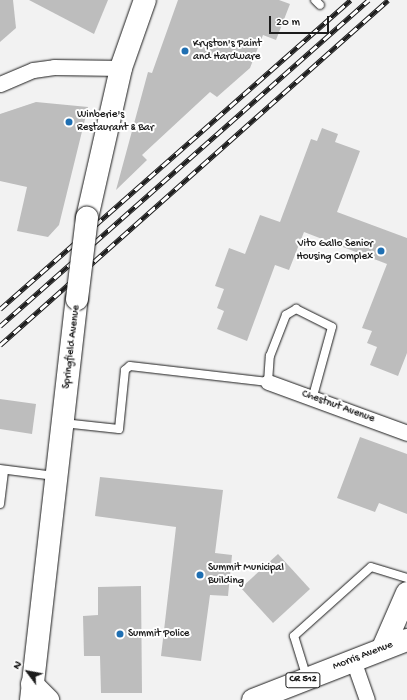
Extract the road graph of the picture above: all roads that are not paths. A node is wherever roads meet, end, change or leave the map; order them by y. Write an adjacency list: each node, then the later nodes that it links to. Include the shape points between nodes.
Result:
1 (145, 0): 2 (main road, Springfield Avenue)
2 (122, 68): 3 (street, via 54,67 33,70); 6 (main road, Springfield Avenue, bridge, via 87,218)
3 (0, 84)
4 (268, 382): 5 (street, Chestnut Avenue); 5 (lane, via 270,356 286,315 292,310 300,310 332,327); 6 (lane, via 130,366 125,370 118,429)
5 (313, 396): 7 (street, Chestnut Avenue)
6 (63, 422): 9 (main road, Springfield Avenue)
7 (407, 433)
8 (2, 469): 9 (lane); 10 (lane)
9 (56, 476): 17 (main road, Springfield Avenue)
10 (0, 504)
11 (407, 578): 16 (lane, via 372,567 294,636)
12 (407, 593): 14 (main road)
13 (407, 640): 14 (main road, Morris Avenue)
14 (383, 648): 15 (main road, Morris Avenue / CR 512)
15 (353, 660): 16 (main road, Morris Avenue / CR 512); 20 (street)
16 (307, 678): 19 (main road, Morris Avenue / CR 512)
17 (32, 692): 18 (main road)
18 (48, 700)
19 (253, 700)
20 (367, 700)

